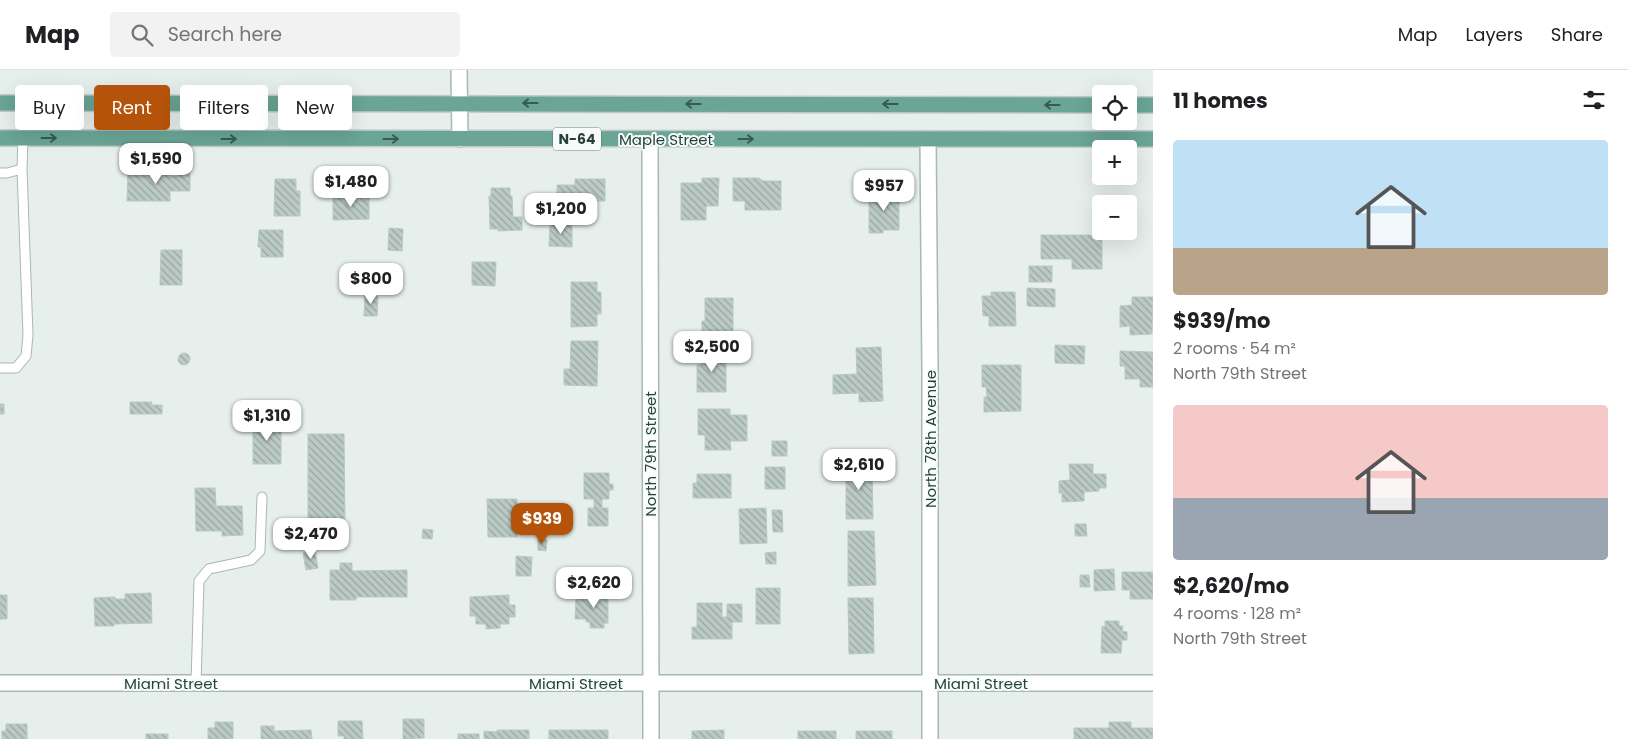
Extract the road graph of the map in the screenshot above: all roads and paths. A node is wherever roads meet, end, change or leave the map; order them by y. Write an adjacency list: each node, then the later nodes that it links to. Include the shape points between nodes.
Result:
1 (459, 70): 3 (street)
2 (0, 103): 3 (main road)
3 (460, 103): 4 (main road, one-way to 3); 9 (street)
4 (1092, 104)
5 (1137, 104): 6 (main road)
6 (1153, 104)
7 (0, 138): 8 (main road, Maple Street / N-64)
8 (23, 138): 9 (main road, Maple Street / N-64, one-way to 9); 13 (lane)
9 (460, 139): 10 (main road, Maple Street / N-64)
10 (650, 139): 11 (main road, Maple Street / N-64, one-way to 11); 19 (street, North 79th Street)
11 (928, 140): 12 (main road, Maple Street / N-64); 20 (street, North 78th Avenue)
12 (1153, 140)
13 (22, 169): 14 (lane); 15 (lane, via 26,356 16,368)
14 (0, 173)
15 (0, 368)
16 (262, 497): 18 (lane, via 260,551 251,560 208,569 199,581)
17 (0, 682): 18 (street, Miami Street)
18 (196, 683): 19 (street, Miami Street)
19 (651, 683): 20 (street, Miami Street); 22 (street, North 79th Street)
20 (930, 683): 21 (street, Miami Street); 23 (street, North 78th Avenue)
21 (1153, 683)
22 (651, 739)
23 (930, 739)

